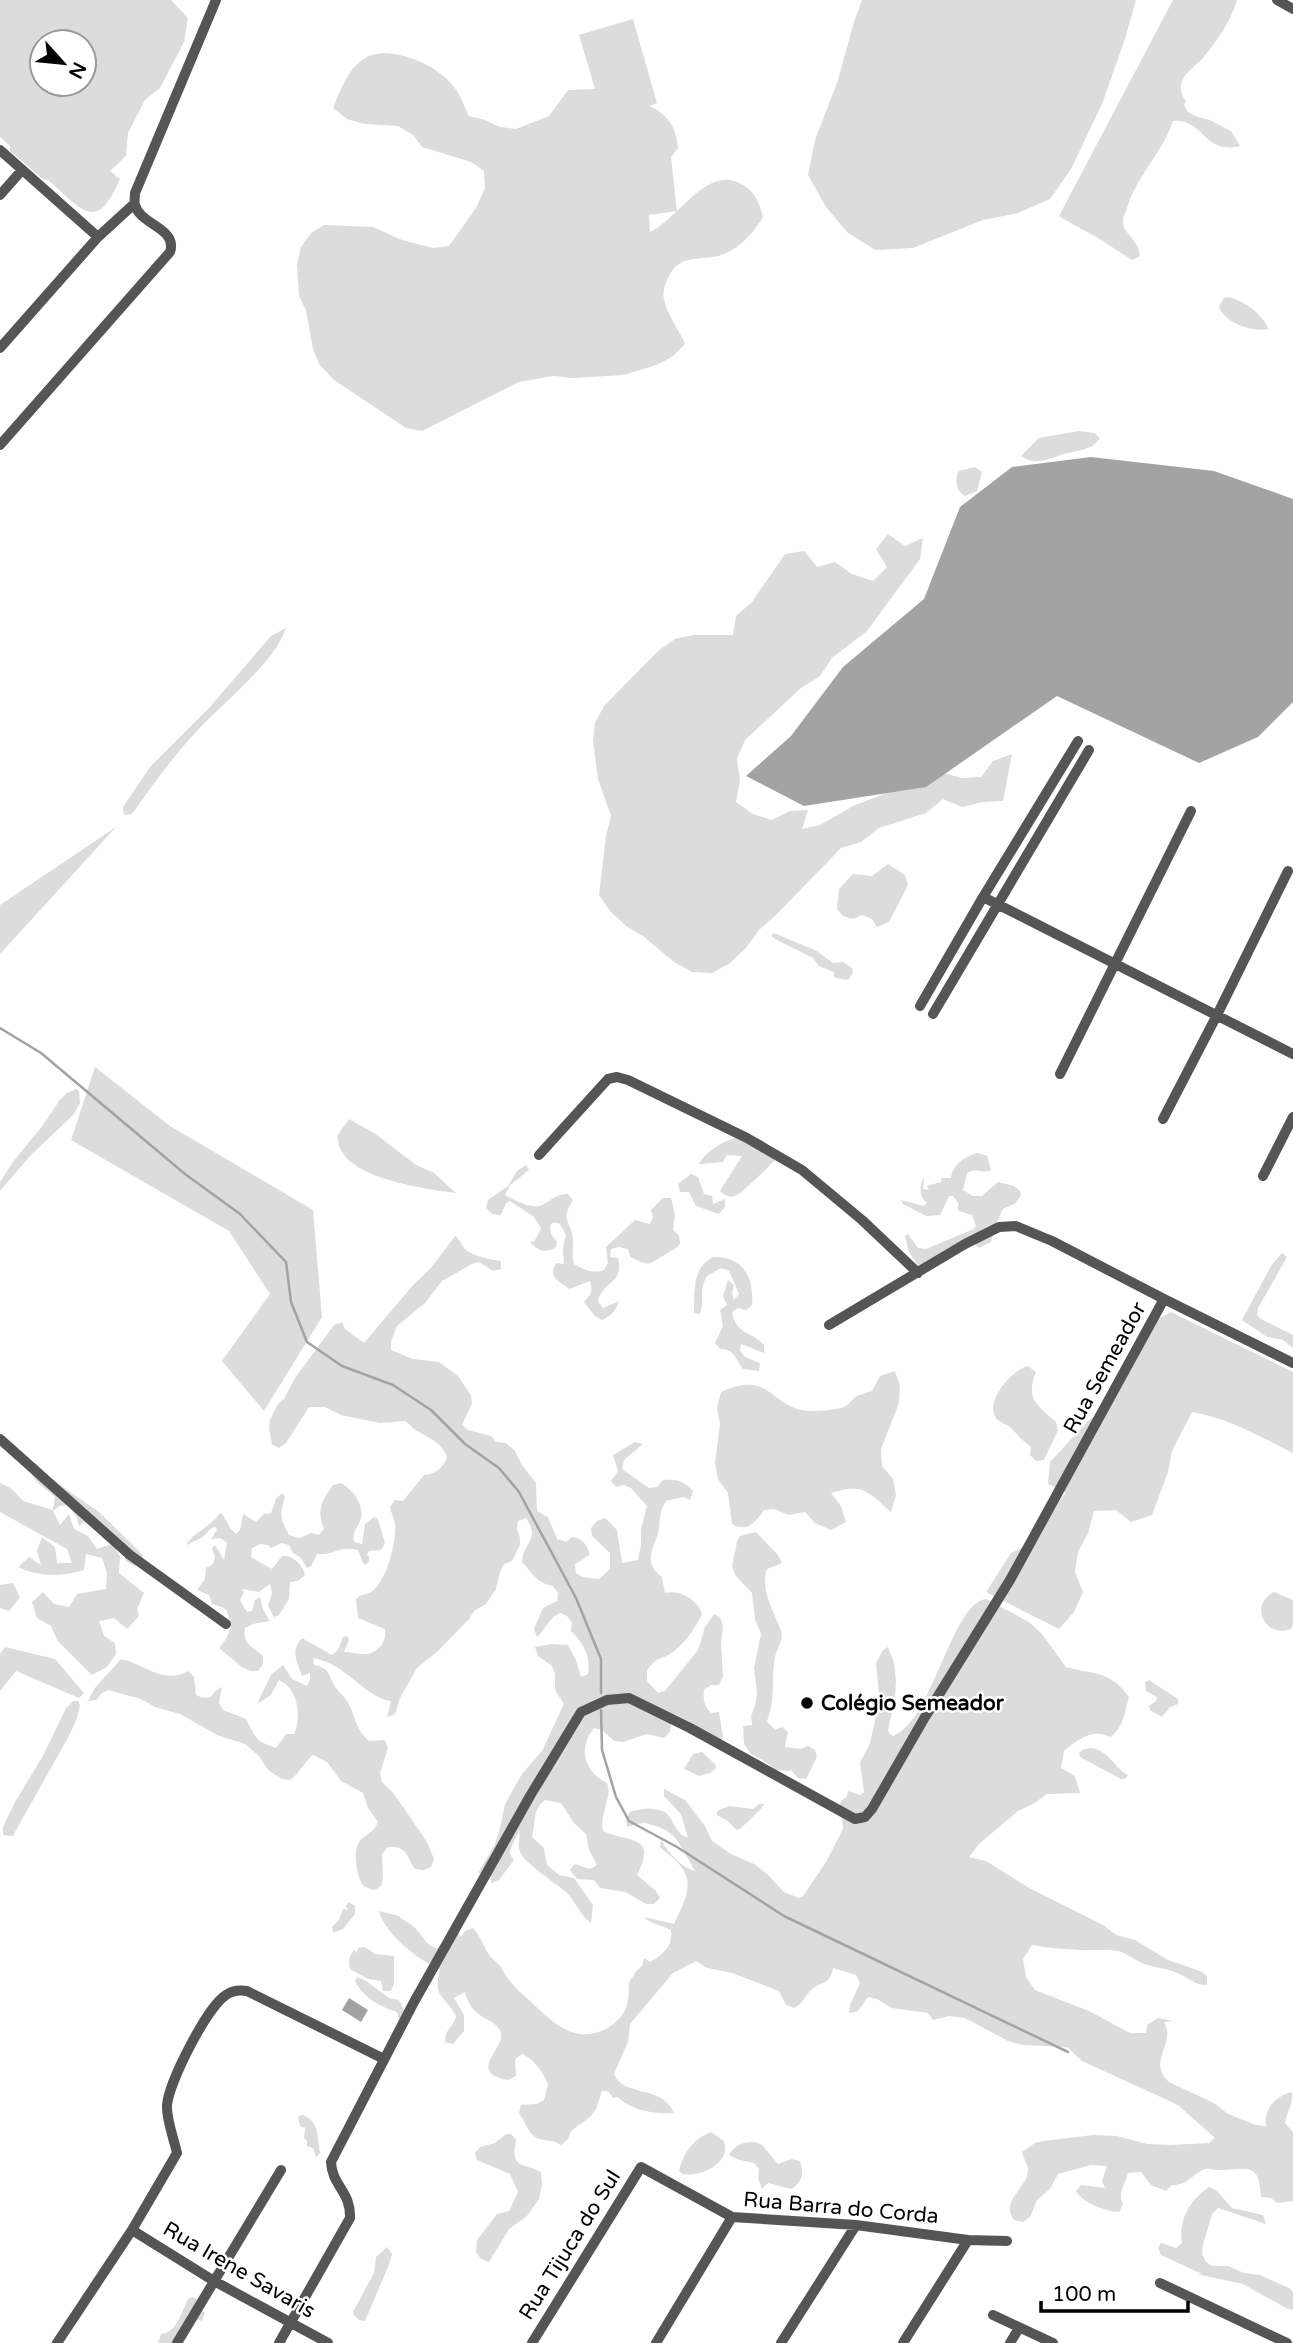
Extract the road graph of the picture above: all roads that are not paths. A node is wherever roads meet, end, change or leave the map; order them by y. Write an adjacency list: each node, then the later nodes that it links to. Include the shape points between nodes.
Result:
1 (216, 0): 7 (street)
2 (1278, 0): 3 (street)
3 (1293, 9)
4 (0, 150): 5 (street)
5 (22, 170): 6 (street); 8 (street)
6 (0, 195)
7 (134, 204): 8 (street); 10 (street, via 170,238 170,252)
8 (98, 237): 9 (street)
9 (0, 348)
10 (0, 445)
11 (1078, 741): 15 (street)
12 (1089, 750): 16 (street)
13 (1191, 811): 17 (street)
14 (1288, 871): 20 (street)
15 (983, 897): 16 (street); 18 (street)
16 (997, 904): 17 (street); 19 (street)
17 (1115, 965): 20 (street); 22 (street)
18 (920, 1006)
19 (933, 1014)
20 (1217, 1014): 21 (street); 24 (street)
21 (1293, 1054)
22 (1060, 1074)
23 (1293, 1118): 26 (street)
24 (1163, 1119)
25 (539, 1155): 27 (street, via 608,1079 628,1080 802,1170)
26 (1263, 1176)
27 (918, 1273): 28 (street, via 990,1230 1016,1226); 29 (street)
28 (1164, 1300): 30 (street, Rua Semeador); 33 (street, Rua Semeador, via 1010,1580 865,1817 855,1819 629,1698 607,1700 581,1712)
29 (829, 1325)
30 (1293, 1363)
31 (0, 1439): 32 (street, via 130,1555)
32 (226, 1624)
33 (384, 2059): 38 (street, via 247,1990 226,1995 214,2007 172,2086 167,2107 177,2154); 44 (street, Rua Semeador, via 331,2162 334,2177 351,2205 350,2218)
34 (641, 2167): 36 (street, Rua Barra do Corda); 50 (street, Rua Tijuca do Sul)
35 (281, 2170): 41 (street)
36 (732, 2217): 37 (street, Rua Barra do Corda); 51 (street)
37 (856, 2225): 39 (street, Rua Barra do Corda); 52 (street)
38 (132, 2230): 41 (street, Rua Irene Savaris); 46 (street)
39 (968, 2240): 40 (street, Rua Barra do Corda); 53 (street)
40 (1007, 2241)
41 (214, 2281): 44 (street, Rua Irene Savaris); 47 (street)
42 (1160, 2283): 56 (street)
43 (993, 2315): 45 (street)
44 (291, 2323): 48 (street, Rua Semeador); 49 (street, Rua Irene Savaris)
45 (1019, 2328): 54 (street); 55 (street)
46 (57, 2343)
47 (177, 2343)
48 (279, 2343)
49 (328, 2343)
50 (532, 2343)
51 (656, 2343)
52 (781, 2343)
53 (903, 2343)
54 (1010, 2343)
55 (1053, 2343)
56 (1287, 2343)

